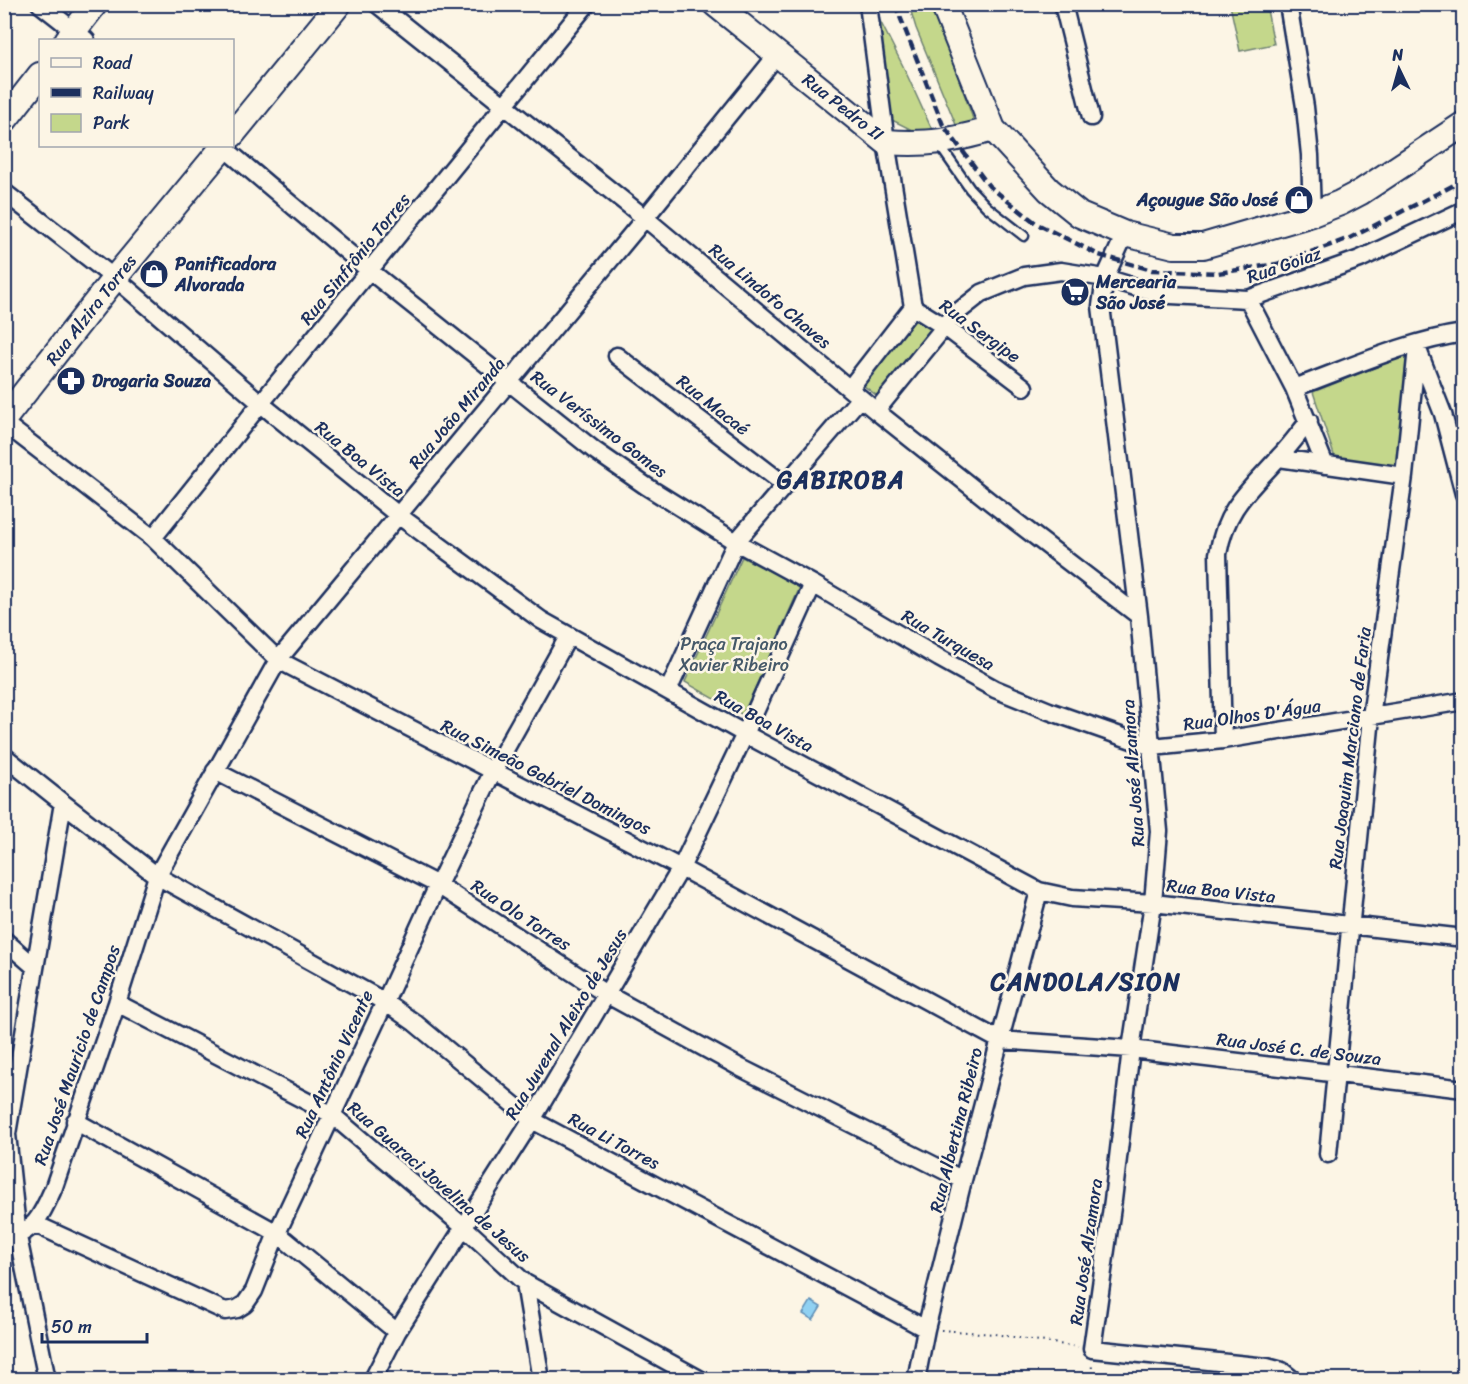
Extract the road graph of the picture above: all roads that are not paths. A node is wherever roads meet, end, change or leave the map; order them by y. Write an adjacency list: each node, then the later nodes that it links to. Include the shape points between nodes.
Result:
1 (40, 4): 11 (street)
2 (95, 4): 11 (main road)
3 (339, 4): 19 (main road, Rua Alzira Torres)
4 (377, 4): 14 (street, Rua Lindofo Chaves)
5 (587, 4): 14 (street, Rua Sinfrônio Torres)
6 (715, 4): 12 (main road, Rua Pedro II)
7 (868, 4): 20 (street)
8 (943, 4): 18 (main road)
9 (1063, 4): 15 (street)
10 (1288, 4): 26 (street, via 1305,106)
11 (76, 38)
12 (777, 54): 20 (main road, Rua Pedro II); 27 (street, Rua João Miranda)
13 (39, 76): 16 (main road)
14 (506, 105): 27 (street, Rua Lindofo Chaves); 30 (street, Rua Sinfrônio Torres)
15 (1091, 117)
16 (4, 121)
17 (1464, 124): 26 (main road, via 1361,192)
18 (993, 129): 21 (main road, Rua Pedro II); 28 (main road, via 1049,190 1080,215)
19 (234, 132)
20 (886, 142): 21 (main road, Rua Pedro II); 34 (street)
21 (938, 143): 29 (lane, via 970,189)
22 (222, 147): 32 (main road, Rua Alzira Torres)
23 (230, 147): 30 (street, Rua Veríssimo Gomes)
24 (4, 192): 32 (street, Rua Boa Vista)
25 (1464, 210): 33 (street, Rua Goiaz, via 1360,259)
26 (1312, 214): 28 (main road, via 1203,246 1174,246)
27 (645, 218): 39 (street, Rua João Miranda); 42 (street, Rua Lindofo Chaves)
28 (1125, 234): 31 (street, Rua José Alzamora)
29 (1024, 236)
30 (370, 271): 39 (street, Rua Veríssimo Gomes); 43 (street, Rua Sinfrônio Torres)
31 (1105, 278): 33 (street, Rua Goiaz, via 1171,295); 35 (street, Rua Goiaz, via 1061,272 1024,276 982,293); 56 (street, Rua José Alzamora, via 1103,331)
32 (114, 279): 43 (street, Rua Boa Vista); 45 (main road, Rua Alzira Torres)
33 (1248, 299): 41 (street)
34 (913, 307): 35 (street, Rua Sergipe); 42 (street)
35 (945, 327): 40 (street, Rua Sergipe); 44 (street, Rua Goiaz)
36 (1464, 333): 37 (street, via 1437,337)
37 (1417, 346): 41 (street); 49 (street, Rua Joaquim Marciano de Faria); 51 (street, via 1443,414)
38 (617, 356): 50 (street, Rua Macaé)
39 (509, 381): 52 (street, Rua João Miranda); 54 (street, Rua Veríssimo Gomes, via 594,450)
40 (1024, 387)
41 (1294, 388): 46 (street)
42 (855, 393): 44 (street, Rua Lindofo Chaves); 50 (street)
43 (261, 403): 52 (street, Rua Boa Vista); 53 (street, Rua Sinfrônio Torres)
44 (876, 411): 56 (street, Rua Lindofo Chaves)
45 (4, 421): 53 (street, Rua Simeão Gabriel Domingos)
46 (1309, 421): 47 (street); 48 (street)
47 (1279, 458): 48 (street); 63 (street, via 1245,494 1222,533 1218,554)
48 (1325, 465): 49 (street)
49 (1404, 476): 61 (street, Rua Joaquim Marciano de Faria)
50 (785, 485): 54 (street)
51 (1464, 494)
52 (398, 515): 57 (street, Rua Boa Vista); 58 (street, Rua João Miranda)
53 (153, 538): 58 (street, Rua Simeão Gabriel Domingos)
54 (736, 542): 55 (street, Rua Turquesa); 59 (street)
55 (813, 584): 62 (street, Rua Juvenal Aleixo de Jesus); 64 (street, Rua Turquesa, via 995,689)
56 (1139, 616): 64 (street, Rua José Alzamora)
57 (568, 637): 59 (street, Rua Boa Vista); 67 (street, Rua Antônio Vicente)
58 (278, 660): 66 (street, Rua João Miranda); 67 (street, Rua Simeão Gabriel Domingos)
59 (668, 691): 62 (street, Rua Boa Vista)
60 (1464, 701): 61 (street, Rua Olhos D'Água)
61 (1371, 717): 63 (street, Rua Olhos D'Água); 74 (street, Rua Joaquim Marciano de Faria)
62 (745, 734): 69 (street, Rua Juvenal Aleixo de Jesus); 72 (street, Rua Boa Vista)
63 (1223, 740): 64 (street, Rua Olhos D'Água)
64 (1152, 747): 73 (street, Rua José Alzamora, via 1159,831)
65 (4, 756): 68 (street, Rua Li Torres)
66 (214, 771): 70 (street, Rua João Miranda); 71 (street, Rua Olo Torres)
67 (494, 771): 69 (street, Rua Simeão Gabriel Domingos); 71 (street, Rua Antônio Vicente)
68 (63, 803): 70 (street, Rua Li Torres); 77 (street, Rua José Mauricio de Campos)
69 (681, 868): 78 (street, Rua Juvenal Aleixo de Jesus); 81 (street, Rua Simeão Gabriel Domingos)
70 (157, 876): 79 (street, Rua Li Torres); 80 (street, Rua José Mauricio de Campos)
71 (438, 885): 78 (street, Rua Olo Torres); 79 (street, Rua Antônio Vicente)
72 (1039, 891): 73 (street, Rua Boa Vista, via 1072,898); 81 (street, Rua Albertina Ribeiro)
73 (1153, 903): 74 (street, Rua Boa Vista); 82 (street, Rua José Alzamora)
74 (1350, 925): 75 (street, Rua Boa Vista); 83 (street, Rua Joaquim Marciano de Faria)
75 (1464, 938)
76 (4, 940): 77 (street)
77 (36, 966): 88 (street, Rua José Mauricio de Campos)
78 (606, 994): 86 (street, Rua Juvenal Aleixo de Jesus); 90 (street, Rua Olo Torres, via 741,1068)
79 (386, 1002): 85 (street, Rua Antônio Vicente); 86 (street, Rua Li Torres)
80 (117, 1003): 85 (street, Rua Guaraci Jovelina de Jesus); 87 (street, Rua José Mauricio de Campos)
81 (999, 1040): 82 (street, Rua Simeão Gabriel Domingos); 90 (street, Rua Albertina Ribeiro)
82 (1131, 1049): 83 (street, Rua José C. de Souza); 103 (street, Rua José Alzamora, via 1092,1349 1267,1367 1282,1371)
83 (1336, 1073): 84 (street, Rua José C. de Souza); 89 (street, Rua Joaquim Marciano de Faria)
84 (1464, 1089)
85 (331, 1114): 92 (street, Rua Guaraci Jovelina de Jesus); 93 (street, Rua Antônio Vicente)
86 (532, 1120): 92 (street, Rua Juvenal Aleixo de Jesus); 96 (street, Rua Li Torres)
87 (75, 1121): 91 (street, Rua José Mauricio de Campos, via 54,1186); 93 (street)
88 (6, 1133): 94 (street, Rua José Mauricio de Campos)
89 (1328, 1154)
90 (963, 1180): 96 (street, Rua Albertina Ribeiro)
91 (35, 1224): 93 (street, Rua Antônio Vicente, via 225,1311 245,1304 254,1291); 94 (street, Rua José Mauricio de Campos)
92 (465, 1228): 95 (street, Rua Guaraci Jovelina de Jesus); 97 (street, Rua Juvenal Aleixo de Jesus)
93 (277, 1233): 97 (street)
94 (11, 1238): 99 (street, Rua José Mauricio de Campos)
95 (525, 1283): 98 (street, Rua Guaraci Jovelina de Jesus); 101 (street)
96 (926, 1329): 102 (street, Rua Albertina Ribeiro)
97 (397, 1332): 100 (street, Rua Juvenal Aleixo de Jesus)
98 (692, 1377)
99 (42, 1379)
100 (373, 1379)
101 (541, 1380)
102 (916, 1380)
103 (1293, 1380)

